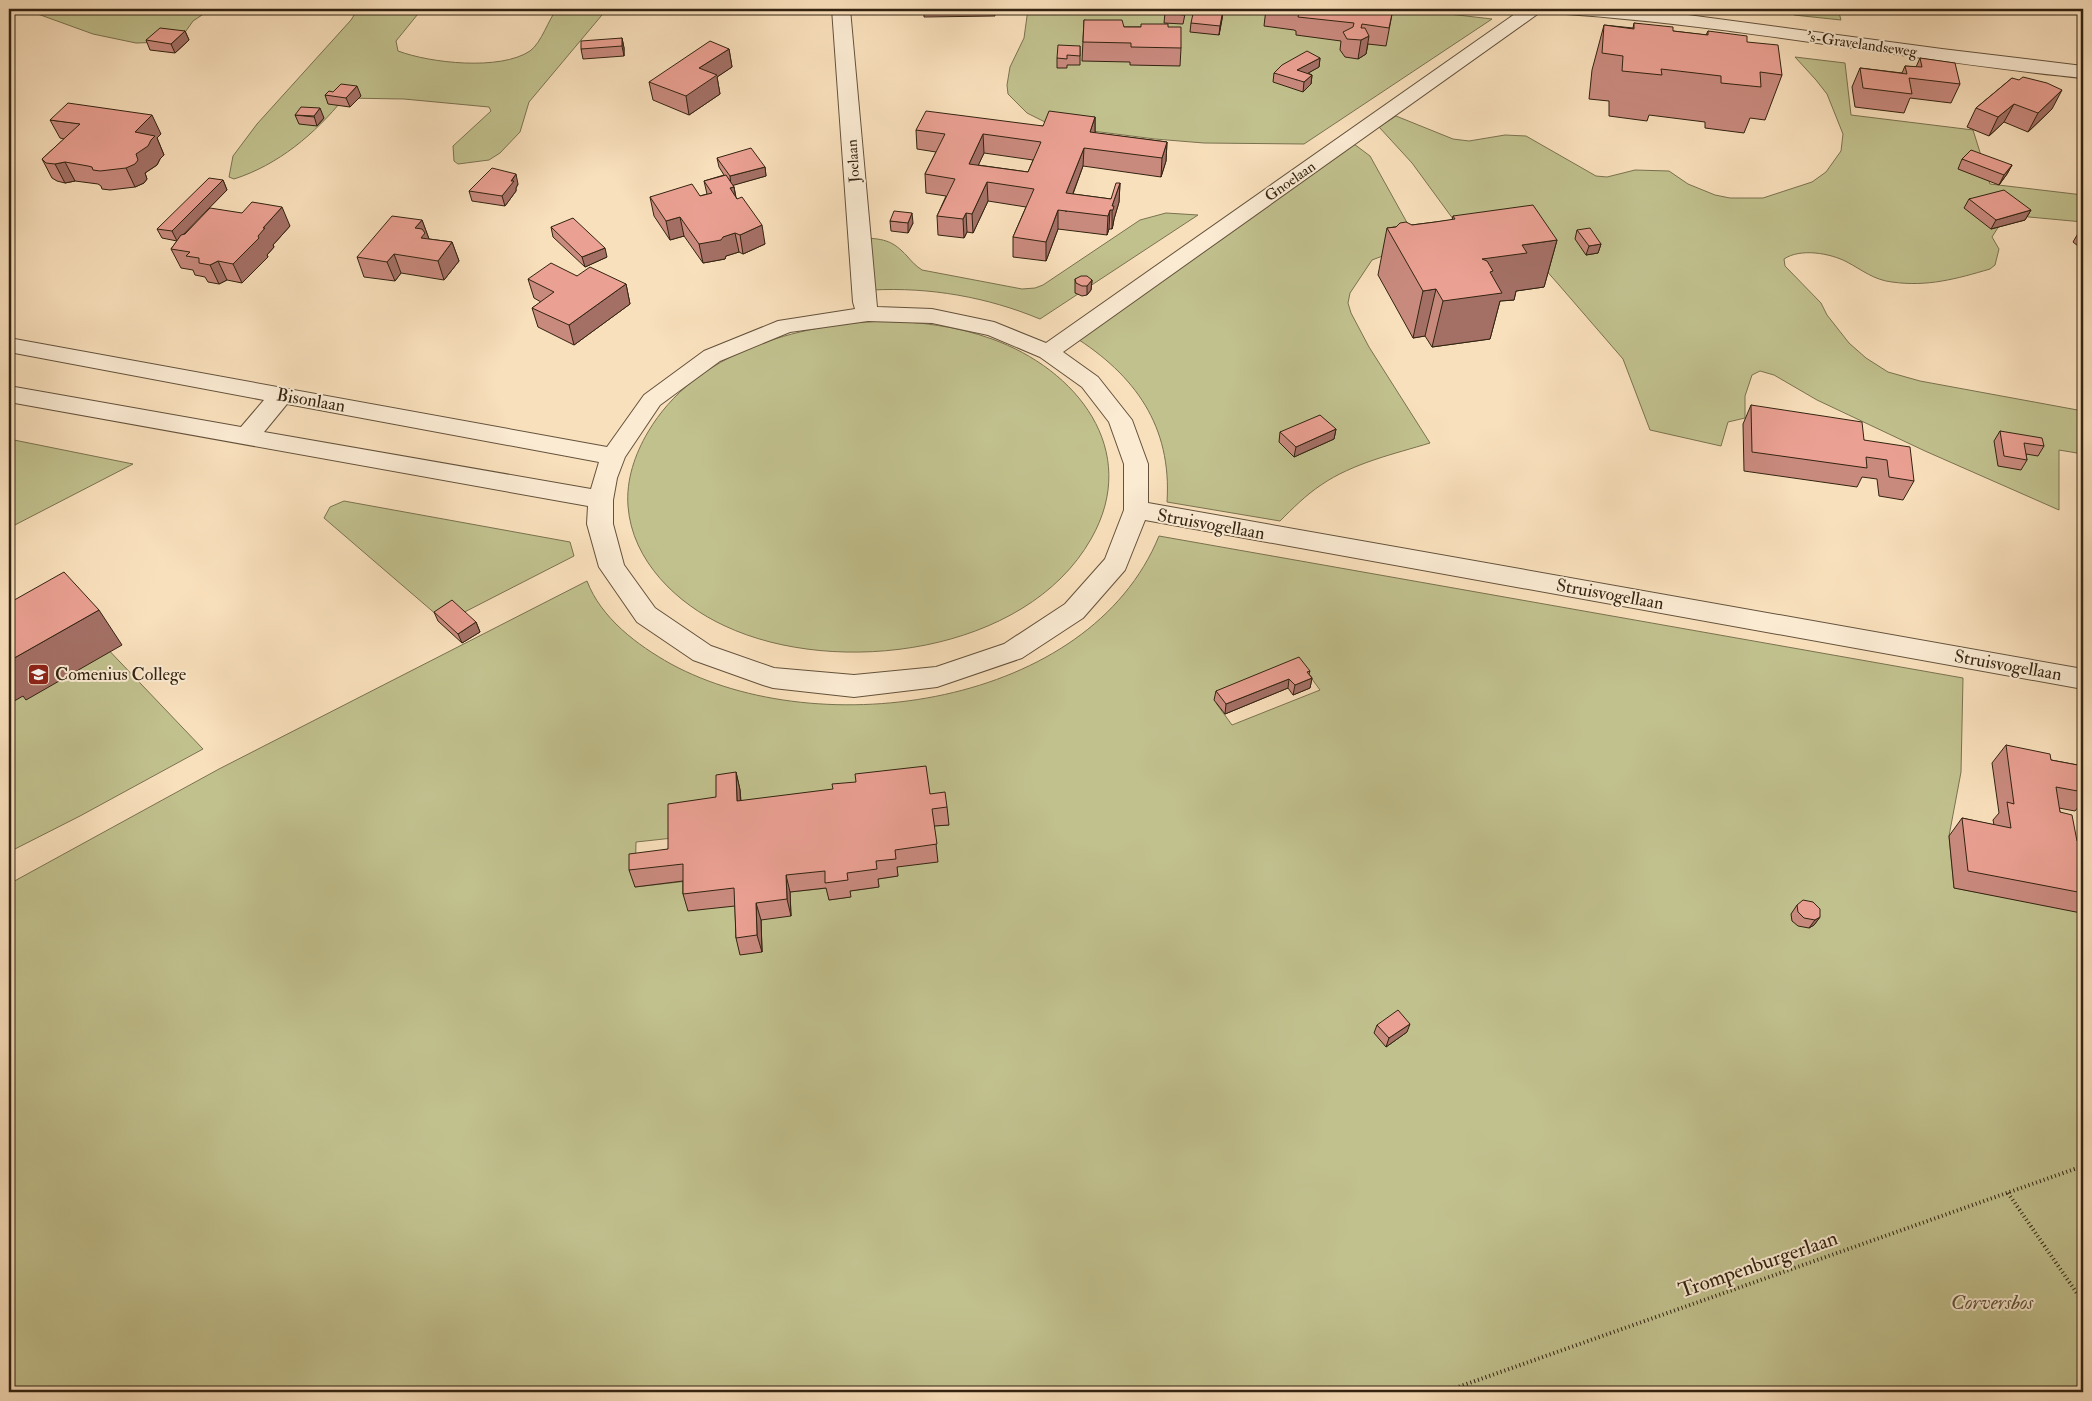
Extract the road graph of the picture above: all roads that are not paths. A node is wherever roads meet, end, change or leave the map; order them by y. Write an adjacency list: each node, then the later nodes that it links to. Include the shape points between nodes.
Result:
1 (841, 9): 7 (street, Joelaan, via 863,292)
2 (1533, 9): 9 (street, Gnoelaan)
3 (1566, 9): 5 (street, 's-Gravelandseweg)
4 (1616, 9): 5 (street, 's-Gravelandseweg)
5 (1642, 14): 6 (street, 's-Gravelandseweg)
6 (2083, 72)
7 (868, 314): 9 (street, via 932,316 985,327); 13 (street, via 786,326 712,356 652,400)
8 (9, 345): 11 (street, Bisonlaan)
9 (1048, 352): 15 (street, via 1090,382 1120,420 1136,464)
10 (9, 394): 12 (street)
11 (281, 395): 12 (street); 13 (street, Bisonlaan)
12 (248, 436): 14 (street)
13 (613, 456): 14 (street)
14 (601, 500): 15 (street, via 600,524 612,567 646,614 702,653 773,678 854,686 937,677 1012,651 1074,611 1116,563)
15 (1136, 510): 16 (street, Struisvogellaan)
16 (2083, 679)

